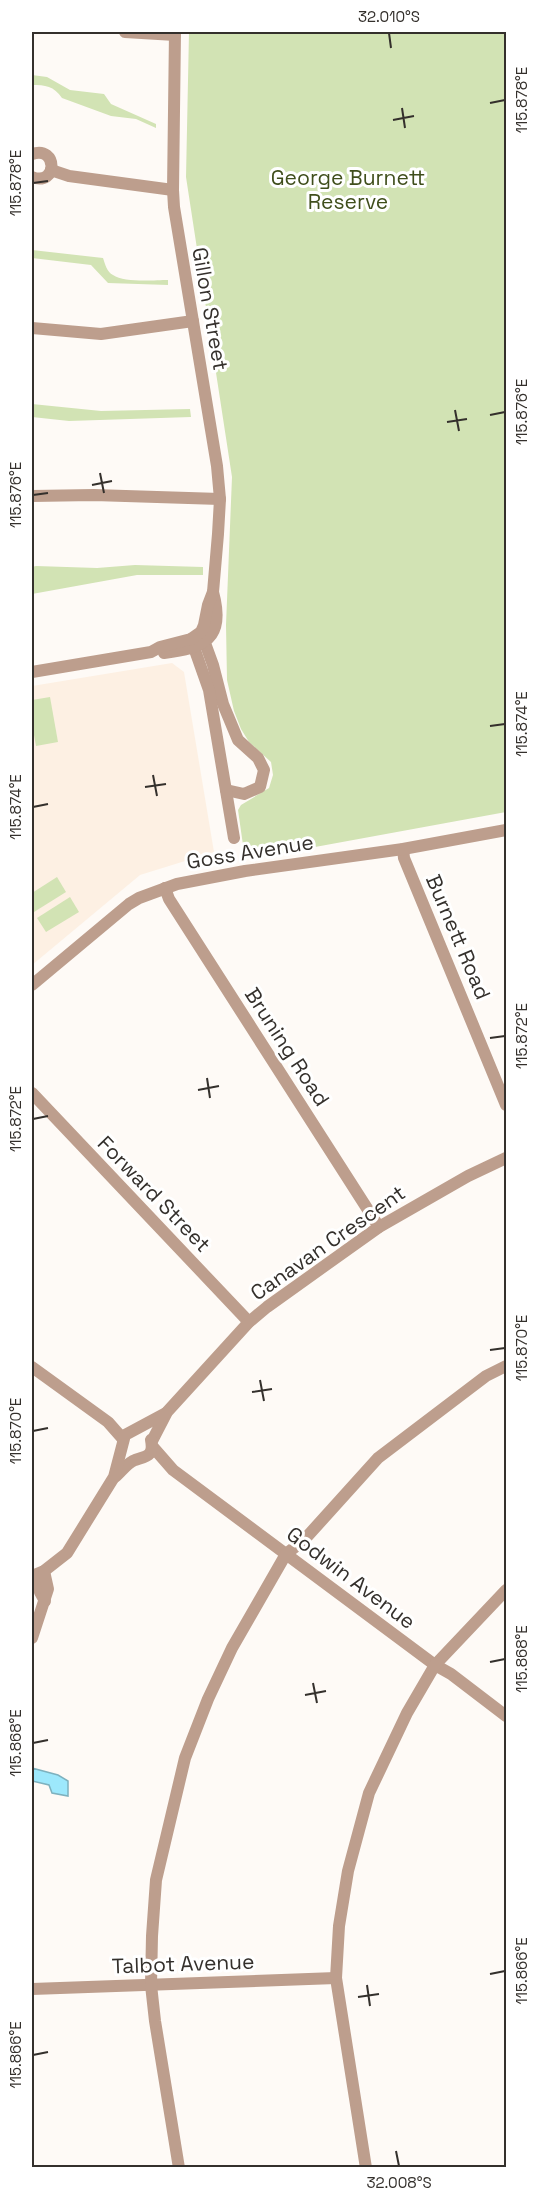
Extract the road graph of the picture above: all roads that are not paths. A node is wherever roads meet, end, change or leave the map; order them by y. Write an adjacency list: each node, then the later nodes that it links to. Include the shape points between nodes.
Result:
1 (125, 32): 2 (street)
2 (175, 33): 6 (street, Gillon Street)
3 (32, 154): 4 (street, via 47,155)
4 (51, 170): 5 (street, via 45,178); 6 (street, via 69,176)
5 (32, 177)
6 (173, 190): 7 (street, Gillon Street)
7 (193, 321): 8 (street, via 101,334); 10 (street, Gillon Street)
8 (32, 328)
9 (32, 496): 10 (street)
10 (220, 499): 11 (street, Gillon Street, via 213,592)
11 (198, 640): 12 (street, via 161,653); 13 (street); 13 (street, via 238,740 258,758 264,770 260,787 244,794)
12 (32, 672)
13 (226, 790): 15 (street)
14 (507, 830): 16 (street, Goss Avenue)
15 (234, 838)
16 (403, 849): 17 (street, Goss Avenue); 20 (street, Burnett Road)
17 (165, 888): 18 (street, Goss Avenue, via 129,904); 22 (street, Bruning Road)
18 (32, 985)
19 (32, 1093): 23 (street, Forward Street)
20 (507, 1105)
21 (507, 1158): 22 (street, Canavan Crescent)
22 (379, 1227): 23 (street, Canavan Crescent)
23 (249, 1322): 26 (street, Canavan Crescent)
24 (507, 1366): 32 (street, via 486,1376 378,1458 304,1540)
25 (32, 1367): 27 (street)
26 (166, 1412): 27 (street, Canavan Crescent); 28 (street, Canavan Crescent)
27 (129, 1437): 28 (street, via 147,1433); 29 (street, via 129,1458); 31 (street, Canavan Crescent)
28 (152, 1443): 29 (street, Canavan Crescent); 30 (street, Godwin Avenue)
29 (140, 1459): 30 (street, Godwin Avenue); 31 (street, Canavan Crescent)
30 (173, 1470): 32 (street, Godwin Avenue)
31 (114, 1477): 33 (street, Canavan Crescent, via 67,1553)
32 (286, 1554): 36 (street, Godwin Avenue); 39 (street, via 232,1648 185,1758 156,1880)
33 (37, 1574): 35 (street, Canavan Crescent, via 45,1601)
34 (507, 1590): 36 (street)
35 (32, 1638)
36 (435, 1665): 37 (street, Godwin Avenue); 38 (street, via 369,1793 348,1871)
37 (507, 1716)
38 (336, 1978): 39 (street, Talbot Avenue); 42 (street)
39 (151, 1985): 40 (street, Talbot Avenue); 41 (street)
40 (32, 1989)
41 (179, 2168)
42 (366, 2168)

